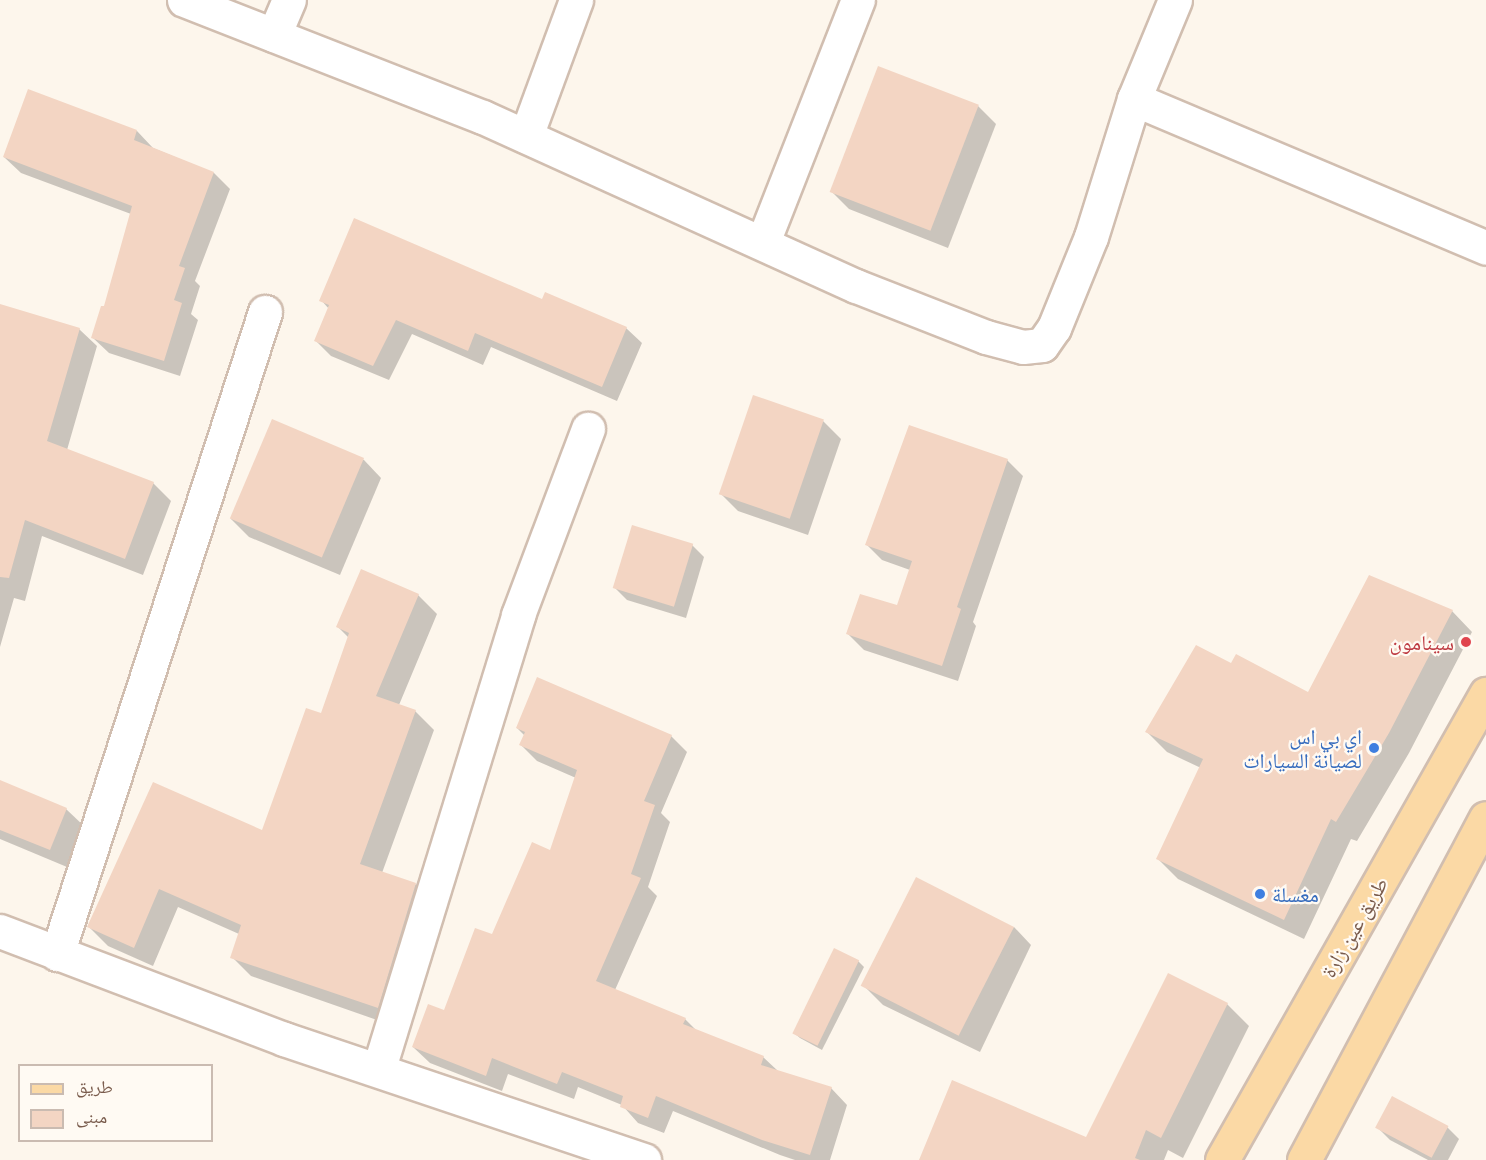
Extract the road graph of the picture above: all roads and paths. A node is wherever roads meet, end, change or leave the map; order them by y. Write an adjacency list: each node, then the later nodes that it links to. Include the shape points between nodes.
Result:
1 (184, 0): 6 (street)
2 (288, 0): 6 (street)
3 (576, 0): 8 (street)
4 (858, 0): 9 (street)
5 (1174, 0): 7 (street)
6 (274, 35): 8 (street)
7 (1134, 99): 9 (street, via 1091,237 1054,328 1042,345 1023,347 986,337 856,286); 10 (street)
8 (526, 135): 9 (street)
9 (763, 242)
10 (1486, 248)
11 (265, 312): 16 (street)
12 (588, 429): 17 (street, via 518,615)
13 (1486, 694): 19 (main road, طريق عين زارة)
14 (1486, 818): 20 (main road)
15 (0, 931): 16 (street)
16 (57, 954): 17 (street, via 284,1039)
17 (379, 1068): 18 (street)
18 (644, 1160)
19 (1222, 1160)
20 (1304, 1160)

